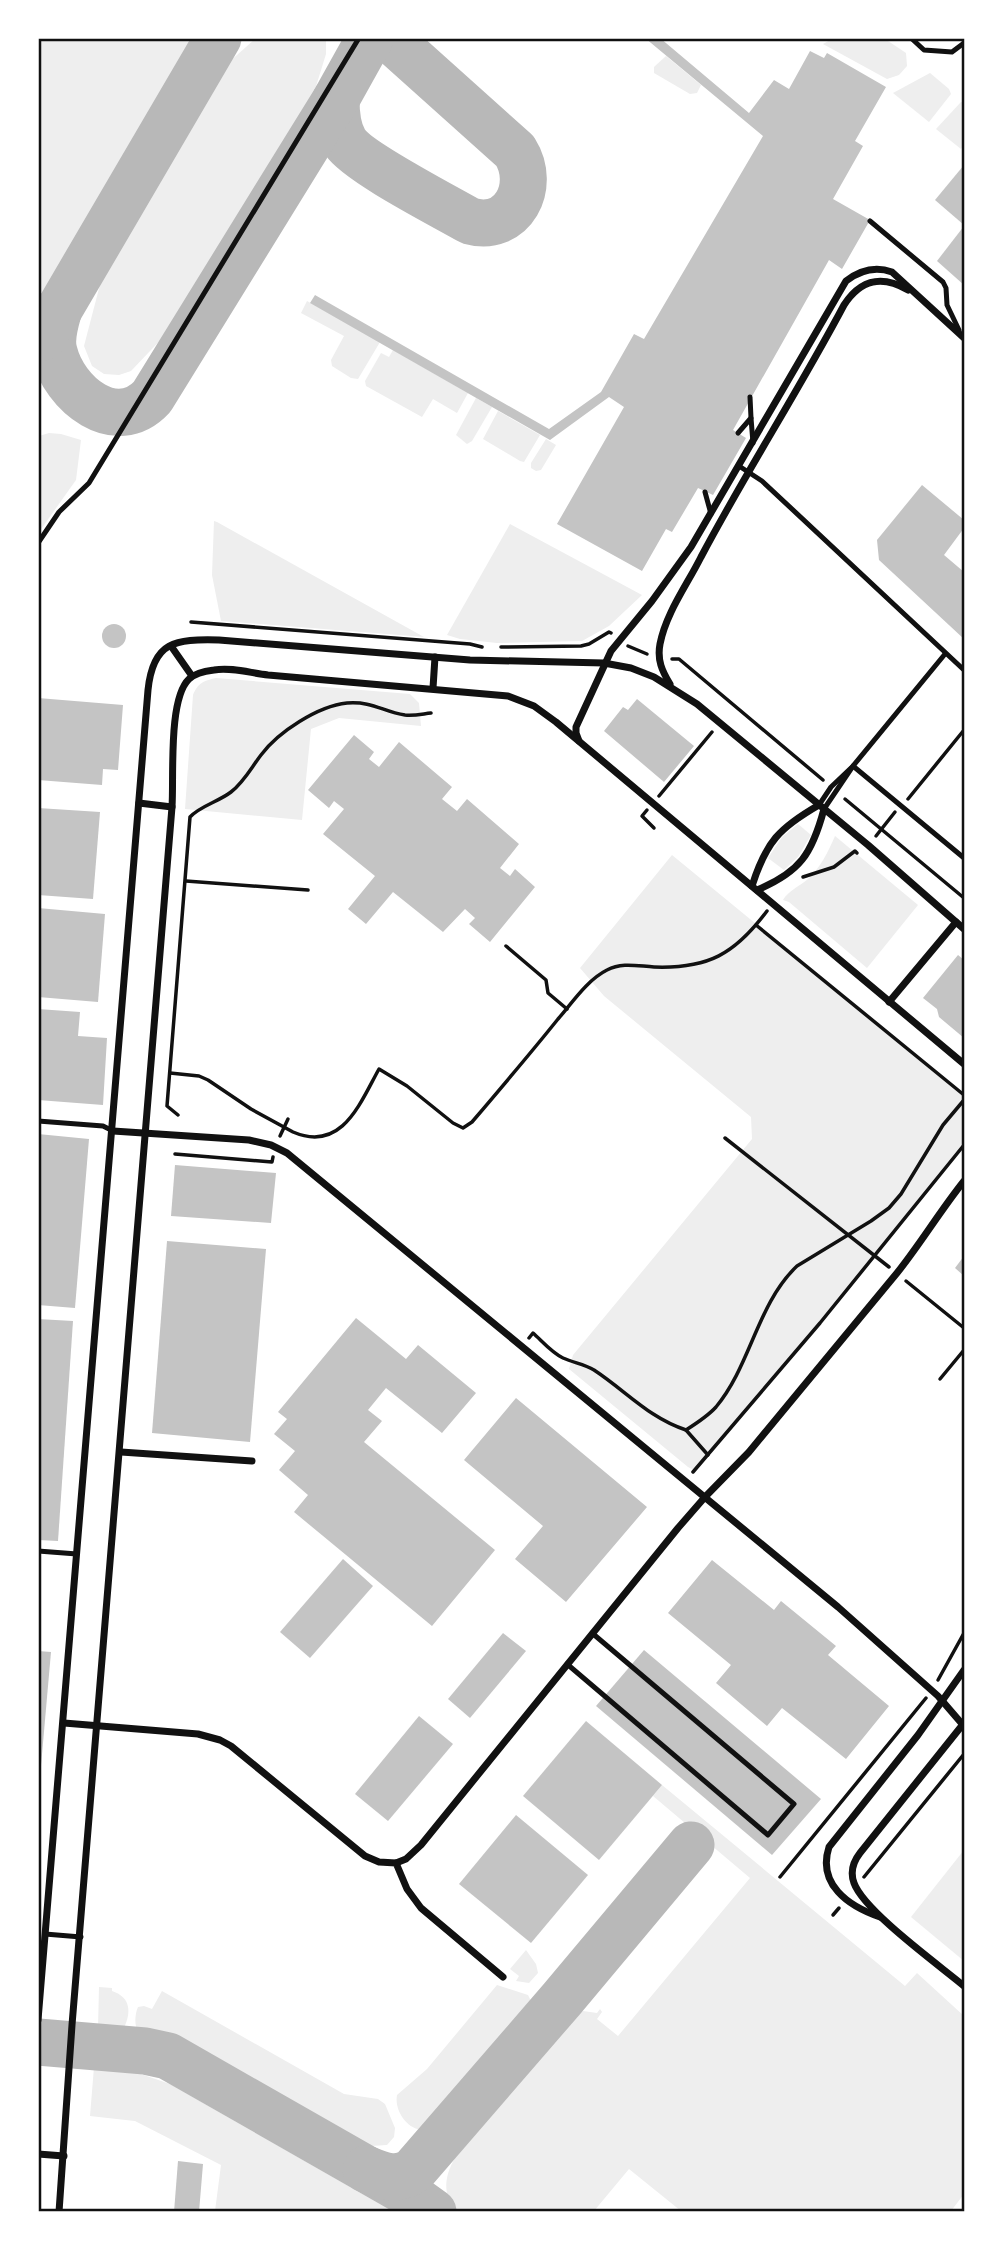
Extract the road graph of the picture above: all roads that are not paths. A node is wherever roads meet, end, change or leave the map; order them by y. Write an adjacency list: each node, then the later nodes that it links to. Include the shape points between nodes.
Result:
1 (359, 38): 15 (lane, via 89,483 59,512)
2 (911, 38): 3 (lane, via 923,50 952,52)
3 (964, 43)
4 (870, 221): 6 (lane, via 943,282 947,305)
5 (921, 298): 6 (street); 10 (street, via 899,277 882,269 864,271 846,281); 12 (street, via 882,280 868,282 853,293)
6 (963, 337)
7 (750, 397): 8 (lane)
8 (751, 418): 9 (lane); 10 (lane)
9 (738, 433)
10 (752, 443): 11 (street)
11 (739, 466): 12 (lane); 14 (street)
12 (749, 472): 17 (lane); 22 (street, via 664,629 659,661)
13 (705, 492): 14 (lane)
14 (711, 514): 19 (street, via 673,574)
15 (38, 543)
16 (171, 646): 18 (street, via 188,640 219,640); 21 (street); 26 (street, via 156,656 150,670)
17 (946, 654): 20 (lane); 25 (lane)
18 (435, 657): 19 (street); 23 (street)
19 (604, 663): 22 (street, via 642,672); 24 (street, via 576,727)
20 (964, 670)
21 (192, 676): 23 (street, via 232,669); 27 (street, via 176,712)
22 (671, 686): 28 (street)
23 (433, 688): 24 (street, via 521,699)
24 (580, 742): 30 (street)
25 (853, 766): 28 (lane, via 831,787); 29 (lane)
26 (139, 803): 27 (street); 36 (street)
27 (172, 807): 37 (street)
28 (822, 807): 30 (street, via 792,820 773,838 763,855); 30 (street, via 816,837 802,862 785,877); 31 (street)
29 (964, 858)
30 (755, 888): 33 (street)
31 (956, 922): 32 (street); 33 (street)
32 (964, 929)
33 (889, 1002): 34 (street)
34 (964, 1064)
35 (38, 1121): 36 (lane, via 103,1126)
36 (113, 1131): 37 (street); 43 (street)
37 (146, 1132): 39 (street); 41 (street, via 249,1140 282,1150)
38 (964, 1181): 41 (street, via 916,1250 742,1460)
39 (121, 1452): 40 (street); 50 (street)
40 (253, 1461)
41 (705, 1497): 44 (street); 47 (street)
42 (38, 1552): 43 (lane)
43 (78, 1554): 48 (street)
44 (592, 1633): 45 (street); 45 (lane, via 794,1804 768,1835)
45 (567, 1664): 51 (street, via 421,1845)
46 (964, 1670): 47 (street)
47 (944, 1702): 49 (street); 52 (street, via 829,1847 825,1860 834,1889)
48 (64, 1723): 50 (street); 53 (street)
49 (964, 1724): 52 (street, via 857,1856 852,1872 856,1887)
50 (98, 1725): 51 (street, via 220,1740 365,1856); 54 (street)
51 (396, 1863): 55 (street, via 421,1908)
52 (884, 1919): 56 (street)
53 (45, 1934): 54 (lane); 57 (street)
54 (81, 1937): 59 (street)
55 (503, 1977)
56 (964, 1986)
57 (38, 2020)
58 (38, 2154): 59 (street)
59 (64, 2156): 60 (street)
60 (59, 2211)

